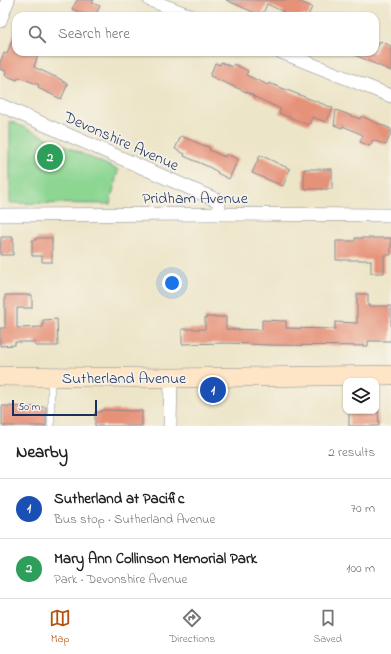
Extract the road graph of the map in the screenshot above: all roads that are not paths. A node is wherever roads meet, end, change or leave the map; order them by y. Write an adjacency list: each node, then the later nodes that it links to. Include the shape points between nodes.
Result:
1 (8, 0): 4 (street)
2 (150, 0): 3 (street)
3 (181, 12)
4 (0, 21)
5 (291, 56): 6 (street)
6 (391, 96)
7 (0, 105): 8 (street, Devonshire Avenue, via 219,201)
8 (219, 214): 9 (street, Pridham Avenue); 10 (street, Pridham Avenue)
9 (0, 215)
10 (391, 215)
11 (391, 375): 14 (street, Sutherland Avenue)
12 (0, 376): 13 (street, Sutherland Avenue)
13 (51, 377): 14 (street, Sutherland Avenue); 15 (lane)
14 (171, 378): 16 (street)
15 (51, 426)
16 (170, 426)

